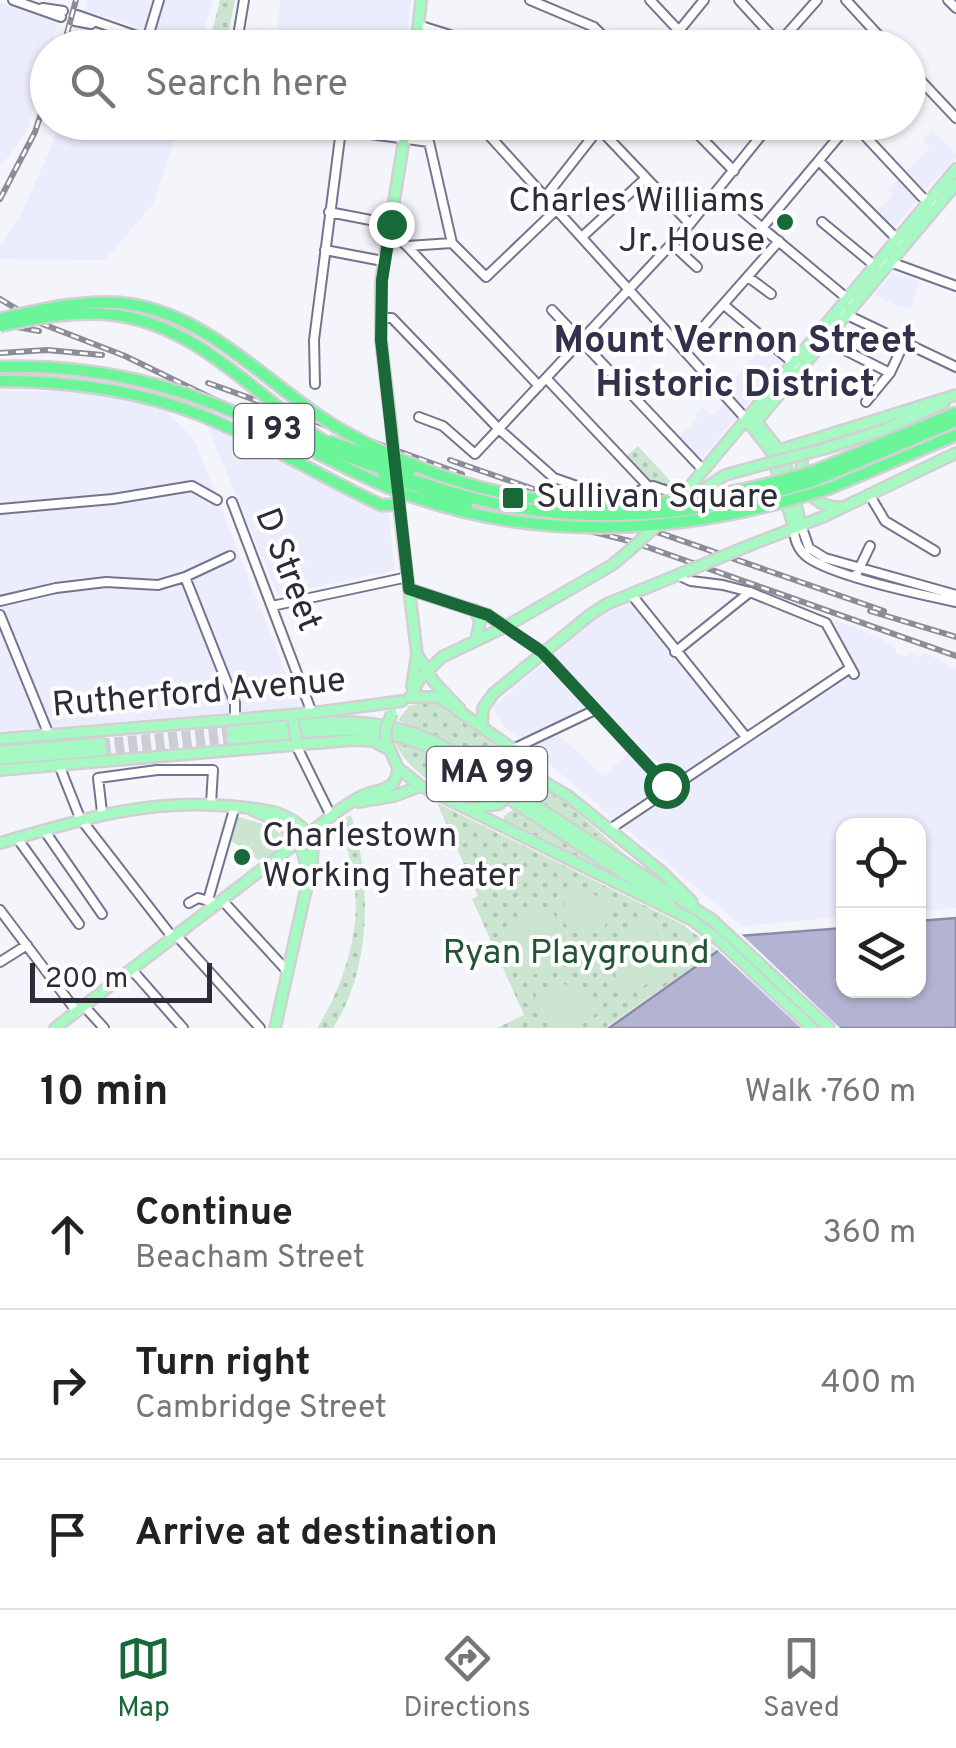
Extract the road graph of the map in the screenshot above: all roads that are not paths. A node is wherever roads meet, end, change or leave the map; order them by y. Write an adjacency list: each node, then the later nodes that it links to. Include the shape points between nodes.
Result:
1 (12, 0): 11 (street)
2 (159, 0): 15 (street)
3 (244, 0): 16 (street)
4 (421, 0): 13 (main road)
5 (530, 0): 19 (street)
6 (650, 0): 20 (street)
7 (704, 0): 20 (street)
8 (738, 0): 21 (street)
9 (816, 0): 22 (street)
10 (846, 0): 23 (street)
11 (62, 14)
12 (76, 18): 14 (street)
13 (418, 24): 17 (main road); 18 (street)
14 (117, 30)
15 (151, 30)
16 (239, 30)
17 (418, 30)
18 (436, 30)
19 (597, 30)
20 (679, 30)
21 (767, 30)
22 (793, 30)
23 (874, 30)
24 (926, 86): 25 (street)
25 (956, 118)
26 (339, 140): 45 (street)
27 (406, 140): 47 (main road)
28 (418, 140): 53 (street, via 429,142)
29 (493, 140): 42 (street)
30 (588, 140): 42 (street)
31 (612, 140): 39 (street)
32 (704, 140): 38 (street)
33 (757, 140): 38 (street)
34 (837, 140): 36 (street)
35 (869, 140): 43 (street)
36 (820, 162): 49 (street); 54 (street)
37 (956, 170): 43 (main road)
38 (734, 171): 41 (street)
39 (646, 178): 48 (street); 51 (street)
40 (956, 184): 43 (main road)
41 (718, 191): 48 (street); 49 (street)
42 (546, 196): 44 (street)
43 (932, 203): 54 (main road)
44 (557, 209): 51 (street); 53 (street, via 486,277)
45 (329, 212): 47 (street); 57 (street)
46 (822, 222): 60 (street)
47 (391, 224): 50 (main road)
48 (690, 224): 55 (street)
49 (764, 227): 52 (street)
50 (388, 235): 56 (street); 58 (main road)
51 (583, 236): 64 (street)
52 (779, 241): 62 (street); 66 (street)
53 (452, 242): 56 (street)
54 (900, 242): 59 (main road); 60 (main road)
55 (672, 244): 61 (street); 64 (street)
56 (408, 246): 81 (street)
57 (325, 250): 58 (street); 82 (street)
58 (384, 261): 70 (main road)
59 (890, 262): 60 (street); 63 (street); 66 (main road)
60 (874, 265): 66 (main road)
61 (697, 266)
62 (748, 277): 65 (street); 67 (street)
63 (956, 286)
64 (630, 290): 72 (street); 75 (street)
65 (771, 294)
66 (851, 301): 69 (main road)
67 (724, 305): 75 (street); 76 (street)
68 (552, 310): 72 (street)
69 (841, 312): 73 (main road); 74 (street); 76 (main road)
70 (381, 318): 89 (street, via 392,318); 102 (main road, bridge)
71 (0, 322): 96 (highway, bridge, via 98,302 164,314 215,340 343,431); 107 (highway, bridge, via 86,314 149,323 211,356 365,466 443,499)
72 (583, 339): 81 (street); 94 (street)
73 (824, 340): 76 (main road); 79 (street)
74 (904, 343): 77 (street); 79 (street)
75 (682, 347): 87 (street)
76 (797, 366): 87 (main road)
77 (956, 367)
78 (0, 368): 95 (highway, I 93, bridge, via 145,386 449,491 527,510 686,510 753,498); 96 (highway, I 93, bridge, via 70,366 146,380); 107 (highway, I 93, bridge, via 92,371 166,387 239,414 411,496)
79 (890, 373): 84 (street)
80 (0, 381): 102 (highway, via 97,388 183,409 376,502)
81 (542, 382): 89 (street); 97 (street)
82 (315, 384)
83 (956, 396): 91 (main road); 106 (main road, bridge, via 894,426 716,479)
84 (866, 402)
85 (956, 410): 95 (highway, I 93)
86 (419, 417): 89 (street, via 443,426 475,454)
87 (750, 420): 92 (main road); 94 (main road)
88 (956, 421): 95 (highway, I 93)
89 (500, 429): 97 (street, via 557,480 618,498)
90 (956, 435): 107 (highway, I 93, bridge, via 830,488 743,513 676,525)
91 (822, 436): 92 (main road); 103 (main road, via 802,460 806,486 824,505)
92 (777, 453): 108 (main road, via 788,470)
93 (956, 453): 98 (main road)
94 (703, 470): 99 (main road)
95 (815, 475): 96 (highway, I 93, bridge, via 640,506 540,502)
96 (463, 485)
97 (648, 487): 99 (street); 105 (street)
98 (870, 494): 103 (main road); 110 (street, via 885,521)
99 (682, 496): 105 (main road)
100 (217, 500): 104 (street, via 192,486)
101 (232, 502): 121 (street, D Street)
102 (399, 502): 115 (main road)
103 (848, 506): 108 (main road)
104 (0, 510)
105 (669, 512): 106 (main road)
106 (660, 522): 124 (main road, bridge, via 612,565)
107 (540, 524)
108 (798, 526): 112 (main road, bridge); 113 (street, via 814,552)
109 (870, 546): 113 (street)
110 (935, 551)
111 (230, 556): 114 (street)
112 (682, 573): 117 (street, via 690,581); 118 (main road)
113 (857, 573): 119 (street)
114 (185, 577): 120 (street, via 56,588); 137 (street, via 235,703)
115 (408, 577): 116 (main road); 121 (street)
116 (409, 589): 122 (main road); 130 (main road)
117 (750, 592): 129 (street); 140 (street, via 826,624 851,671)
118 (631, 594): 128 (main road, via 601,607); 129 (street)
119 (956, 599)
120 (0, 602)
121 (272, 606): 135 (street, D Street)
122 (475, 610): 124 (main road); 126 (main road)
123 (0, 616): 125 (street)
124 (505, 627): 126 (main road); 128 (street)
125 (10, 640): 127 (street); 139 (street)
126 (476, 640): 131 (main road)
127 (0, 644)
128 (542, 652): 134 (street); 138 (main road, via 487,700)
129 (676, 652): 140 (street)
130 (417, 654): 131 (main road); 132 (main road)
131 (426, 670): 132 (main road); 133 (main road)
132 (407, 699): 133 (main road, via 438,696); 135 (main road, Rutherford Avenue); 143 (main road, bridge, via 386,727)
133 (460, 709): 138 (main road)
134 (596, 710): 144 (street); 152 (street)
135 (312, 713): 136 (main road, Rutherford Avenue)
136 (289, 718): 137 (main road, Rutherford Avenue); 142 (main road, bridge)
137 (235, 720): 139 (main road, Rutherford Avenue)
138 (482, 727): 144 (main road)
139 (49, 735): 141 (main road, Rutherford Avenue)
140 (746, 737): 152 (street)
141 (0, 739)
142 (296, 742): 143 (main road, Rutherford Avenue); 147 (main road, Rutherford Avenue); 158 (street)
143 (388, 745): 149 (main road)
144 (513, 750): 148 (main road)
145 (0, 751): 146 (main road, via 101,747)
146 (0, 759)
147 (59, 765): 150 (main road, Rutherford Avenue); 159 (street)
148 (518, 766): 156 (main road, bridge, via 517,781 499,804); 160 (main road)
149 (398, 768): 151 (main road); 153 (main road, via 389,789)
150 (0, 770)
151 (422, 786): 153 (main road); 156 (main road)
152 (670, 790): 160 (street)
153 (351, 803): 158 (main road)
154 (211, 804): 155 (main road); 157 (main road); 157 (street, via 213,770 157,770 98,778)
155 (235, 806): 162 (main road, via 276,810); 164 (main road, via 278,822); 167 (street)
156 (464, 807): 171 (main road)
157 (102, 812): 159 (main road)
158 (332, 816): 162 (main road)
159 (80, 818): 161 (main road); 174 (street)
160 (610, 829): 172 (main road)
161 (44, 830): 163 (main road); 170 (street)
162 (309, 834): 164 (main road); 166 (main road, via 313,854)
163 (17, 838): 165 (main road); 173 (street)
164 (300, 842): 166 (main road); 167 (main road)
165 (0, 843)
166 (306, 886): 179 (main road)
167 (215, 902): 168 (street); 174 (main road); 179 (street)
168 (189, 903)
169 (0, 910): 176 (street)
170 (102, 914)
171 (692, 920): 172 (main road, MA 99, via 436,751 401,735 232,735 365,722 417,732); 175 (main road, MA 99)
172 (714, 921): 175 (main road, MA 99)
173 (78, 924)
174 (175, 936): 178 (main road); 184 (street)
175 (726, 938): 186 (main road, MA 99); 187 (main road, MA 99)
176 (27, 945): 177 (street); 180 (street)
177 (0, 962)
178 (132, 970): 180 (main road); 183 (street)
179 (288, 972): 185 (main road)
180 (81, 1009): 181 (main road); 182 (street)
181 (55, 1028)
182 (104, 1028)
183 (183, 1028)
184 (260, 1028)
185 (275, 1028)
186 (812, 1028)
187 (829, 1028)

